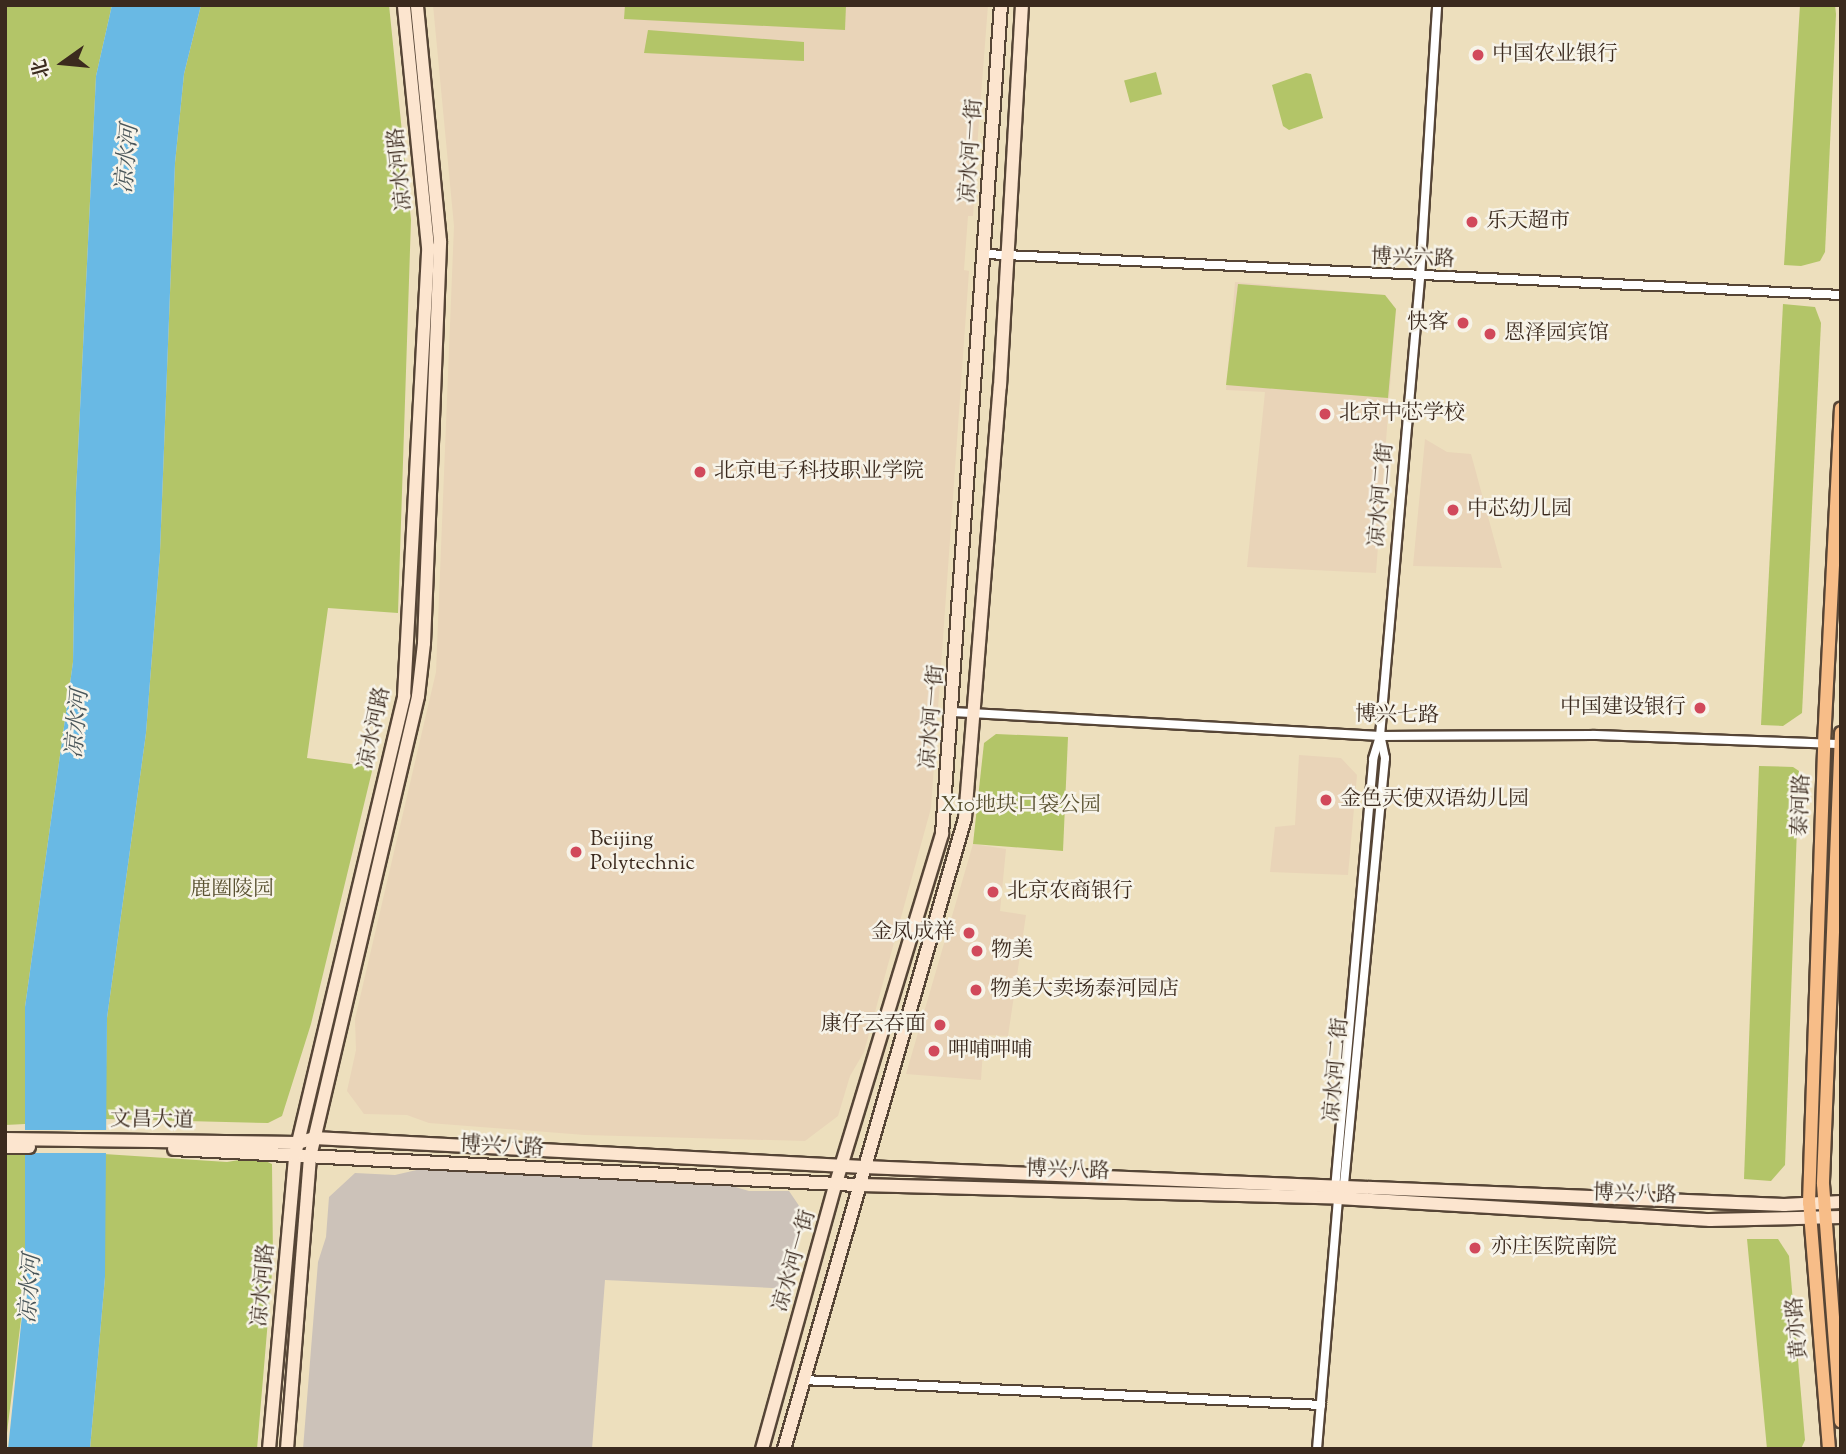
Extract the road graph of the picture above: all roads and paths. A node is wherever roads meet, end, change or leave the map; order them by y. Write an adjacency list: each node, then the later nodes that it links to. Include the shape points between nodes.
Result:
1 (404, 5): 23 (main road, 凉水河路, via 428,247 404,695)
2 (416, 5): 19 (main road, 凉水河路, via 440,241 424,643 415,710)
3 (1001, 5): 6 (main road, 凉水河一街)
4 (1022, 5): 7 (main road, 凉水河一街)
5 (1437, 5): 8 (street, 凉水河二街)
6 (985, 254): 7 (street, 博兴六路); 11 (main road, 凉水河一街)
7 (1006, 255): 8 (street, 博兴六路); 12 (main road, 凉水河一街)
8 (1420, 278): 9 (street, 博兴六路); 14 (street, 凉水河二街)
9 (1841, 295)
10 (1841, 408): 15 (main road, 泰河路)
11 (953, 712): 12 (street, 博兴七路); 17 (main road, 凉水河一街)
12 (974, 713): 14 (street, 博兴七路); 18 (main road, 凉水河一街)
13 (1841, 733): 16 (main road, 泰河路)
14 (1380, 736): 15 (street, 博兴七路, via 1594,735); 28 (street, 凉水河二街, via 1385,758)
15 (1824, 743): 16 (street, 博兴七路); 33 (main road, 泰河路)
16 (1841, 744): 31 (main road, 泰河路)
17 (949, 753): 18 (main road, via 961,748); 25 (main road, 凉水河一街, via 942,834)
18 (970, 757): 26 (main road, 凉水河一街, via 960,845)
19 (314, 1138): 23 (main road, 博兴八路); 24 (main road, 凉水河路); 25 (main road, 博兴八路)
20 (5, 1139): 21 (main road, 文昌大道)
21 (125, 1144): 22 (main road, 文昌大道); 23 (main road, 文昌大道)
22 (5, 1147)
23 (296, 1149): 24 (main road, 博兴八路); 40 (main road, 凉水河路)
24 (310, 1157): 27 (main road, 博兴八路); 41 (main road, 凉水河路)
25 (842, 1165): 26 (main road, 博兴八路); 27 (main road, 凉水河一街)
26 (864, 1167): 28 (main road, 博兴八路); 29 (main road, 凉水河一街)
27 (836, 1183): 29 (main road, 博兴八路); 42 (main road, 凉水河一街)
28 (1339, 1184): 30 (street, 凉水河二街); 33 (main road, 博兴八路)
29 (857, 1185): 30 (main road, 博兴八路); 37 (main road, 凉水河一街)
30 (1338, 1198): 36 (main road, 博兴八路, via 1710,1220); 38 (street, 凉水河二街)
31 (1824, 1202): 32 (main road, 博兴八路); 33 (main road, 博兴八路); 34 (main road, 黄亦路)
32 (1841, 1202)
33 (1809, 1203): 36 (main road, 黄亦路)
34 (1825, 1217): 35 (main road, 博兴八路); 36 (main road, 博兴八路); 39 (main road, 黄亦路)
35 (1841, 1217)
36 (1810, 1219): 45 (main road, 黄亦路)
37 (803, 1380): 38 (street); 43 (main road, 凉水河一街)
38 (1321, 1405): 44 (street, 凉水河二街)
39 (1841, 1421)
40 (269, 1449)
41 (286, 1449)
42 (762, 1449)
43 (783, 1449)
44 (1317, 1449)
45 (1829, 1449)

